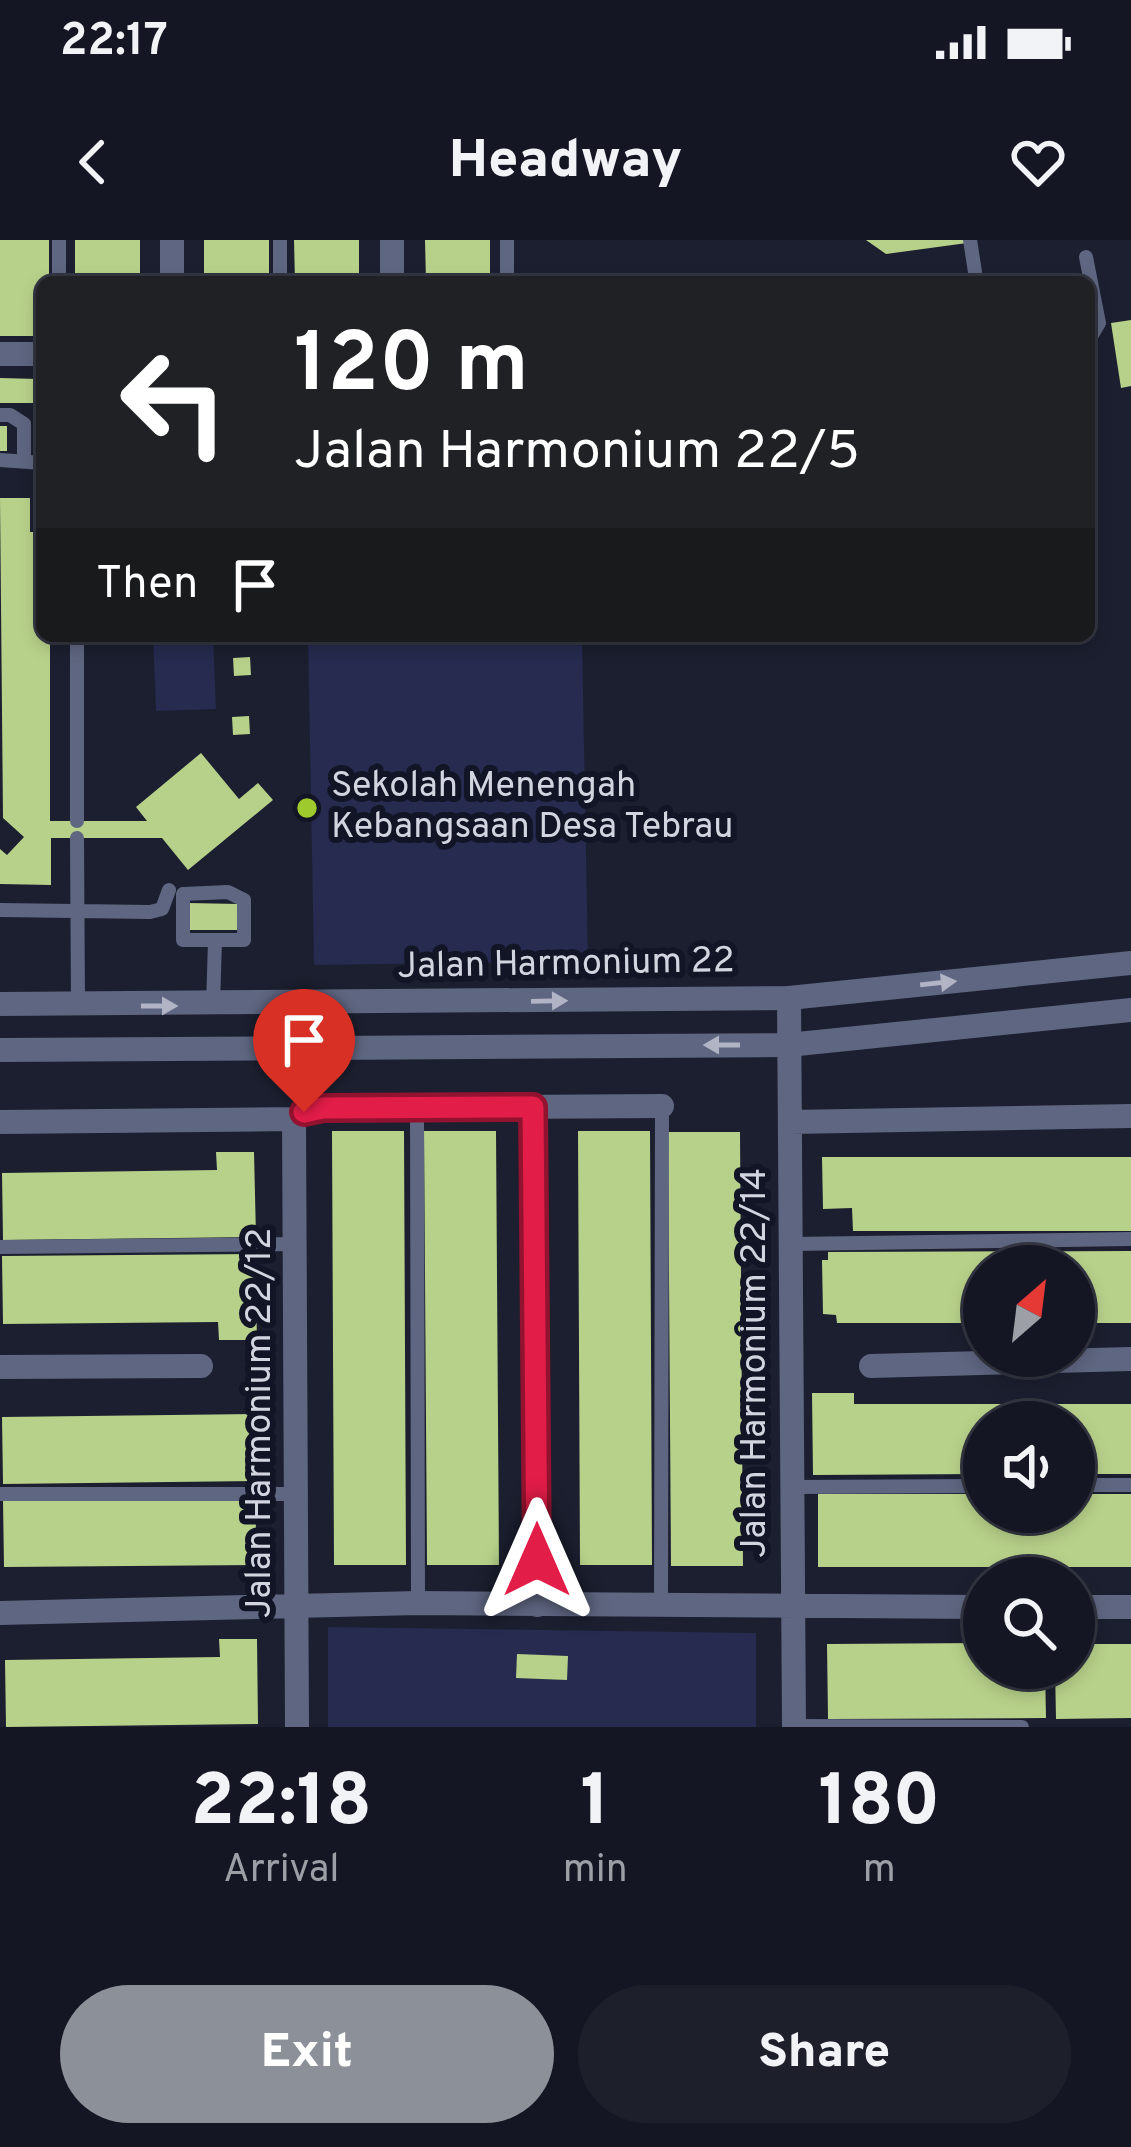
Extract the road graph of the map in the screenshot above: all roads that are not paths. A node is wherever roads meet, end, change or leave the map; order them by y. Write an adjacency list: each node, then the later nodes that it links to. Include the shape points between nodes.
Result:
1 (59, 240): 9 (lane)
2 (172, 240): 10 (street)
3 (280, 240): 11 (lane)
4 (392, 240): 12 (street)
5 (507, 240): 13 (lane)
6 (970, 240): 8 (lane)
7 (1085, 257): 14 (lane)
8 (975, 272)
9 (59, 276)
10 (172, 276)
11 (280, 276)
12 (392, 276)
13 (507, 276)
14 (1089, 276)
15 (1095, 301): 16 (lane)
16 (1095, 331)
17 (0, 354): 18 (street)
18 (36, 354)
19 (0, 415): 21 (lane, via 24,424)
20 (0, 460): 21 (lane)
21 (24, 460): 22 (lane)
22 (36, 462)
23 (77, 642): 24 (lane)
24 (77, 821)
25 (77, 838): 28 (lane)
26 (169, 890): 28 (lane, via 162,909 150,912)
27 (0, 910): 28 (lane)
28 (78, 911): 33 (lane)
29 (214, 941): 29 (lane, via 244,940 243,897 183,894 182,940); 34 (lane)
30 (1131, 963): 31 (street, Jalan Harmonium 22, one-way to 30)
31 (789, 998): 34 (street, Jalan Harmonium 22, one-way to 31); 36 (street, Jalan Harmonium 22/14)
32 (0, 1004): 33 (street, Jalan Harmonium 22)
33 (78, 1006): 34 (street, Jalan Harmonium 22, one-way to 34)
34 (213, 1006)
35 (1131, 1010): 36 (street)
36 (788, 1045): 37 (street, one-way to 37); 43 (street, Jalan Harmonium 22/14)
37 (0, 1050)
38 (662, 1106): 39 (street); 62 (lane)
39 (533, 1107): 40 (street); 61 (street)
40 (417, 1108): 42 (street, via 323,1108); 59 (lane)
41 (1131, 1116): 43 (street)
42 (293, 1119): 44 (street); 46 (street, Jalan Harmonium 22/12)
43 (790, 1122): 47 (street, Jalan Harmonium 22/14)
44 (0, 1123)
45 (1131, 1239): 47 (lane)
46 (296, 1244): 48 (lane); 58 (street, Jalan Harmonium 22/12)
47 (791, 1244): 56 (street, Jalan Harmonium 22/14)
48 (0, 1247)
49 (1131, 1359): 51 (street)
50 (201, 1366): 52 (street)
51 (872, 1366)
52 (0, 1367)
53 (1095, 1485): 54 (lane)
54 (1131, 1485)
55 (963, 1486): 56 (lane)
56 (793, 1487): 63 (street, Jalan Harmonium 22/14)
57 (0, 1494): 58 (lane)
58 (297, 1494): 60 (street, Jalan Harmonium 22/12)
59 (418, 1603): 60 (street); 61 (street)
60 (299, 1604): 67 (street); 69 (street, Jalan Harmonium 22/12)
61 (537, 1605): 62 (street)
62 (661, 1605): 63 (street)
63 (794, 1606): 64 (street); 68 (street, Jalan Harmonium 22/14)
64 (963, 1607)
65 (1095, 1607): 66 (street)
66 (1131, 1607)
67 (0, 1613)
68 (794, 1726): 70 (lane)
69 (297, 1727)
70 (1022, 1727)

